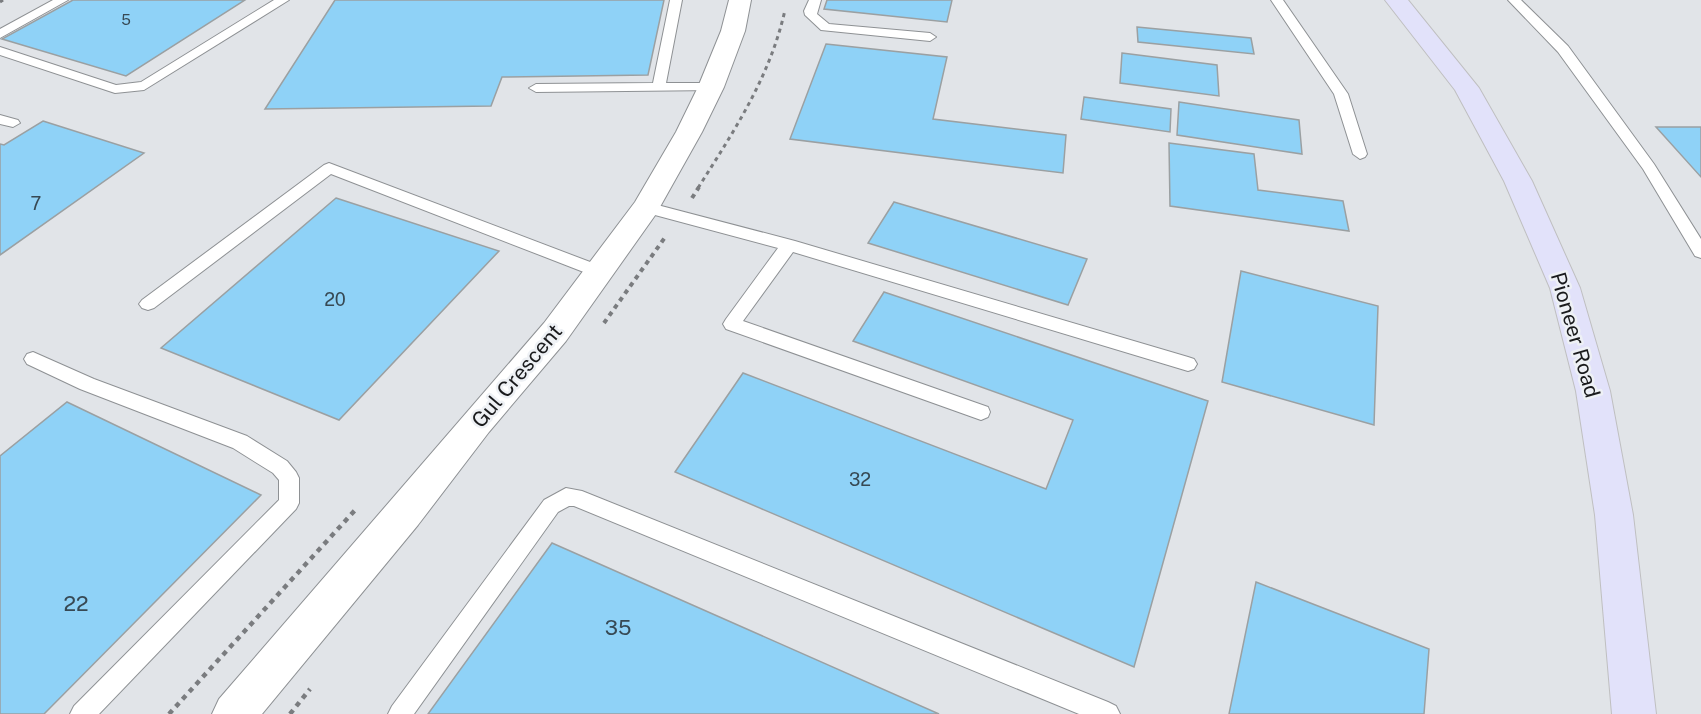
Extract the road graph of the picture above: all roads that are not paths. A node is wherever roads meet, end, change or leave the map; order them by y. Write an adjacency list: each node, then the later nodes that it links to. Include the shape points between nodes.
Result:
1 (62, 0): 9 (lane)
2 (283, 0): 11 (lane, via 144,86 116,89)
3 (676, 0): 12 (lane)
4 (740, 0): 13 (street, Gul Crescent, via 733,31)
5 (815, 0): 10 (lane, via 811,15 825,27)
6 (1277, 0): 15 (lane, via 1341,94)
7 (1396, 0): 28 (main road, Pioneer Road, via 1466,88 1518,182 1564,288 1593,392 1612,504)
8 (1514, 0): 18 (lane, via 1563,49 1649,167)
9 (0, 34)
10 (930, 37)
11 (0, 51)
12 (659, 86): 13 (lane); 14 (lane)
13 (711, 87): 16 (street, Gul Crescent)
14 (536, 88)
15 (1360, 154)
16 (646, 207): 17 (lane); 19 (street, Gul Crescent)
17 (789, 245): 22 (lane); 23 (lane, via 732,324)
18 (1701, 252)
19 (600, 272): 20 (lane, via 329,168); 25 (street, Gul Crescent, via 555,332)
20 (148, 304)
21 (33, 359): 24 (lane, via 87,384 240,441 280,466 289,478 289,503)
22 (1188, 364)
23 (981, 412)
24 (82, 714)
25 (234, 714)
26 (400, 714): 27 (lane, via 551,506 566,497 575,497)
27 (1108, 714)
28 (1634, 714)

